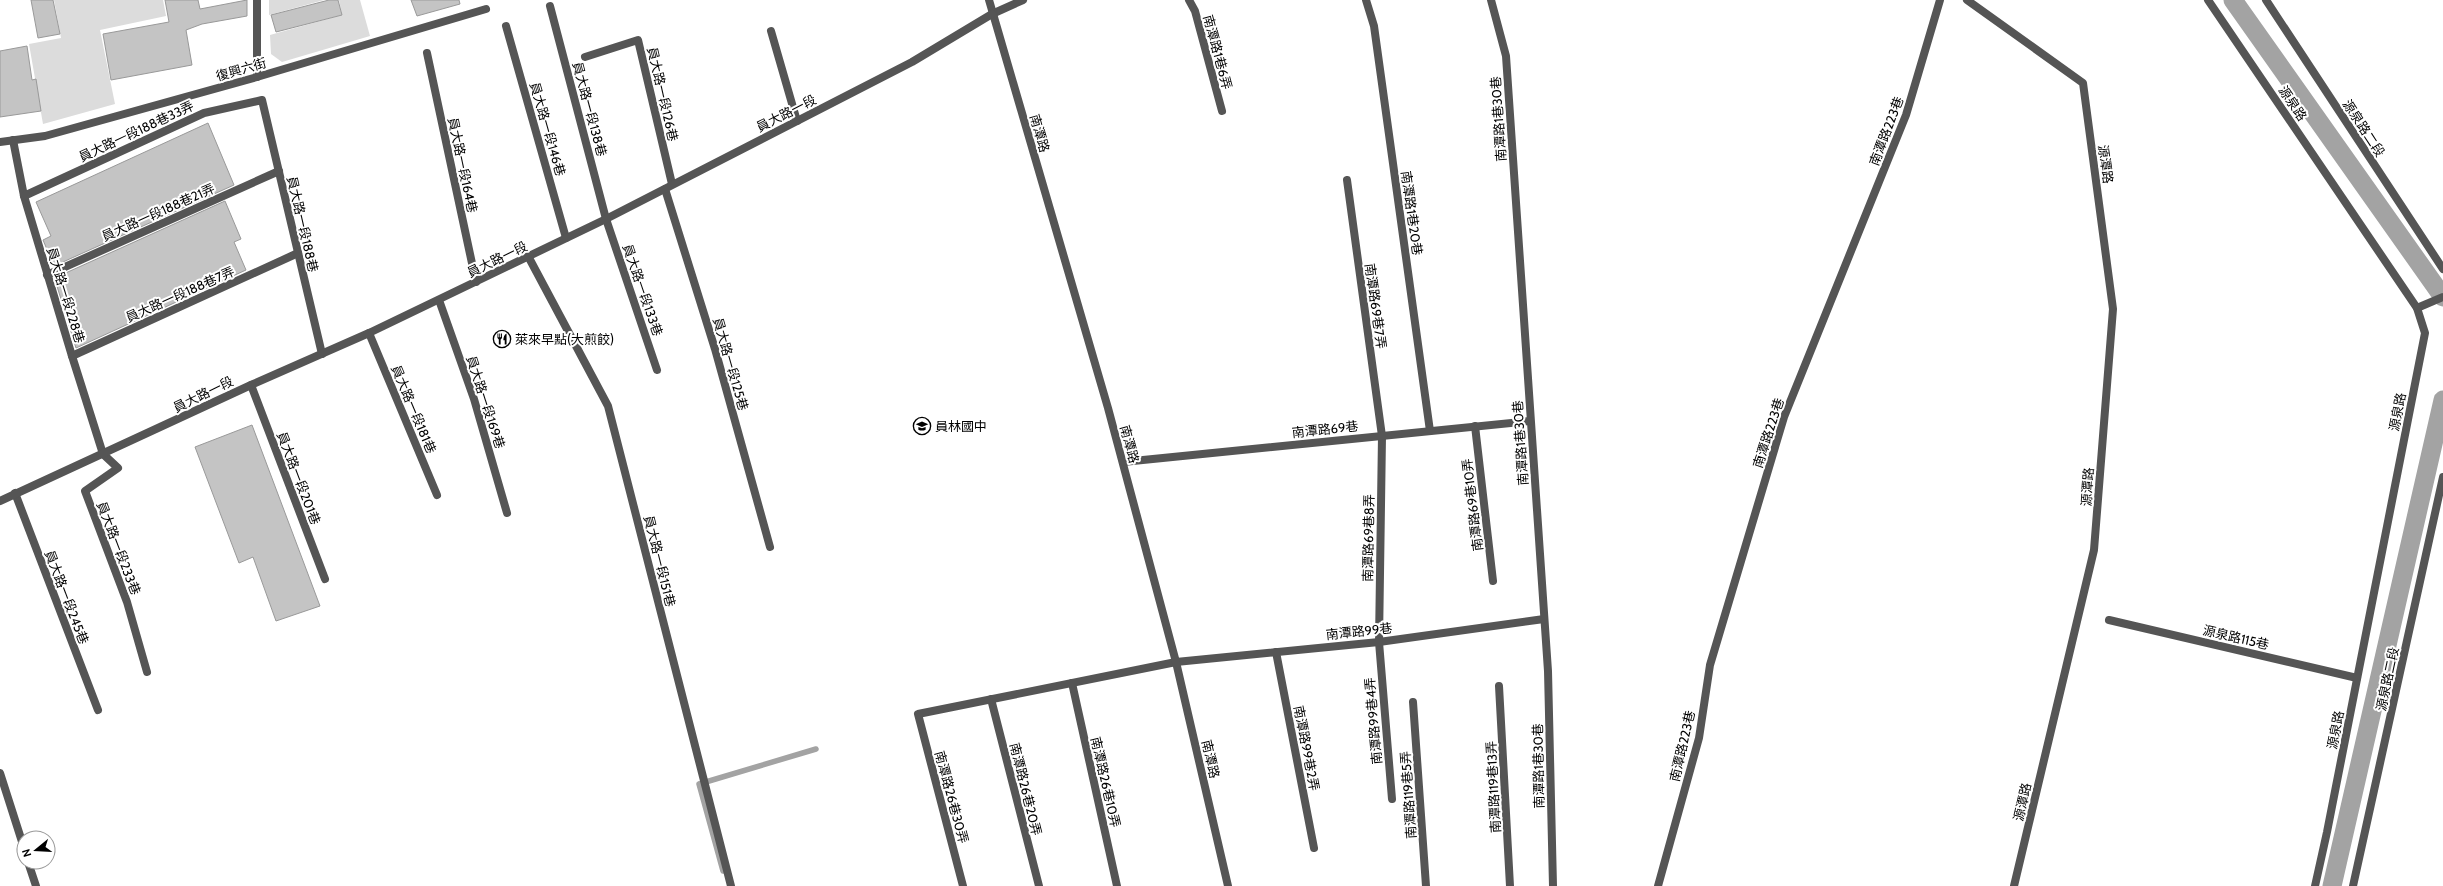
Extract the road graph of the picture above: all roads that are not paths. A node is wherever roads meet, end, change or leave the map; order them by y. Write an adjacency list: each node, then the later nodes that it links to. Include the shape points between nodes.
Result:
1 (257, 0): 18 (street)
2 (989, 0): 13 (street, 南潭路)
3 (1023, 0): 13 (street, 員大路一段)
4 (1189, 0): 20 (street, 南潭路1巷6弄, via 1195,11)
5 (1366, 0): 45 (street, 南潭路1巷20巷, via 1374,26)
6 (1491, 0): 43 (street, 南潭路1巷30巷, via 1506,56)
7 (1940, 0): 84 (street, 南潭路223巷, via 1906,115 1784,417 1710,665 1699,738)
8 (1967, 0): 85 (street, 源潭路, via 2083,83 2113,309 2094,550)
9 (2208, 0): 37 (street, 源泉路)
10 (2266, 0): 32 (street, 源泉路二段)
11 (550, 6): 28 (street, 員大路一段138巷)
12 (486, 9): 18 (street, 復興六街)
13 (992, 14): 21 (street, 員大路一段, via 912,62); 48 (street, 南潭路)
14 (506, 26): 29 (street, 員大路一段146巷)
15 (771, 31): 21 (street)
16 (426, 53): 34 (street, 員大路一段164巷)
17 (585, 57): 26 (street, 員大路一段126巷, via 638,40)
18 (257, 77): 22 (street, 復興六街, via 45,136)
19 (262, 100): 24 (street, 員大路一段188巷); 27 (street, 員大路一段188巷33弄, via 204,113)
20 (1222, 111)
21 (797, 121): 26 (street, 員大路一段)
22 (13, 140): 23 (street, 復興六街); 27 (street, 員大路一段228巷)
23 (0, 142)
24 (279, 171): 30 (street, 員大路一段188巷); 33 (street, 員大路一段188巷21弄)
25 (1347, 180): 46 (street, 南潭路69巷7弄)
26 (668, 187): 28 (street, 員大路一段); 54 (street, 員大路一段125巷)
27 (24, 196): 33 (street, 員大路一段228巷)
28 (606, 219): 29 (street, 員大路一段); 41 (street, 員大路一段133巷)
29 (566, 238): 31 (street, 員大路一段)
30 (298, 253): 39 (street, 員大路一段188巷); 40 (street, 員大路一段188巷7弄)
31 (528, 256): 34 (street, 員大路一段); 76 (street, 員大路一段151巷, via 608,406)
32 (2443, 269)
33 (47, 275): 40 (street, 員大路一段228巷)
34 (476, 282): 36 (street, 員大路一段)
35 (2443, 297): 37 (street)
36 (439, 300): 38 (street, 員大路一段); 53 (street, 員大路一段169巷, via 474,399)
37 (2417, 308): 63 (street, 源泉路, via 2425,333)
38 (369, 333): 39 (street, 員大路一段); 51 (street, 員大路一段181巷)
39 (322, 354): 42 (street, 員大路一段)
40 (72, 356): 47 (street, 員大路一段228巷)
41 (657, 370)
42 (251, 385): 47 (street, 員大路一段); 55 (street, 員大路一段201巷)
43 (1530, 420): 44 (street, 南潭路69巷); 57 (street, 南潭路1巷30巷)
44 (1475, 426): 45 (street, 南潭路69巷); 56 (street, 南潭路69巷10弄)
45 (1430, 431): 46 (street, 南潭路69巷)
46 (1382, 436): 48 (street, 南潭路69巷); 59 (street, 南潭路69巷8弄)
47 (103, 454): 50 (street, 員大路一段); 62 (street, 員大路一段233巷, via 118,468 84,492 127,602)
48 (1123, 462): 61 (street, 南潭路)
49 (2443, 477): 87 (street, 源泉路二段)
50 (15, 493): 52 (street, 員大路一段); 68 (street, 員大路一段245巷)
51 (437, 495)
52 (0, 501)
53 (506, 513)
54 (770, 547)
55 (325, 579)
56 (1493, 581)
57 (1544, 619): 59 (street, 南潭路99巷); 83 (street, 南潭路1巷30巷, via 1548,671)
58 (2109, 620): 63 (street, 源泉路115巷)
59 (1379, 642): 60 (street, 南潭路99巷); 71 (street, 南潭路99巷4弄)
60 (1276, 652): 61 (street, 南潭路99巷); 73 (street, 南潭路99巷2弄)
61 (1176, 662): 64 (street, 南潭路99巷); 80 (street, 南潭路)
62 (147, 672)
63 (2357, 678): 86 (street, 源泉路)
64 (1072, 683): 66 (street, 南潭路99巷); 79 (street, 南潭路26巷10弄)
65 (1499, 686): 82 (street, 南潭路119巷13弄)
66 (990, 699): 69 (street, 南潭路99巷); 78 (street, 南潭路26巷20弄)
67 (1413, 702): 81 (street, 南潭路119巷5弄)
68 (98, 710)
69 (918, 714): 77 (street, 南潭路26巷30弄)
70 (0, 773): 72 (street)
71 (1392, 799)
72 (18, 830)
73 (1314, 848)
74 (31, 870): 75 (street)
75 (36, 886)
76 (731, 886)
77 (963, 886)
78 (1039, 886)
79 (1117, 886)
80 (1228, 886)
81 (1426, 886)
82 (1510, 886)
83 (1553, 886)
84 (1658, 886)
85 (2014, 886)
86 (2314, 886)
87 (2353, 886)

